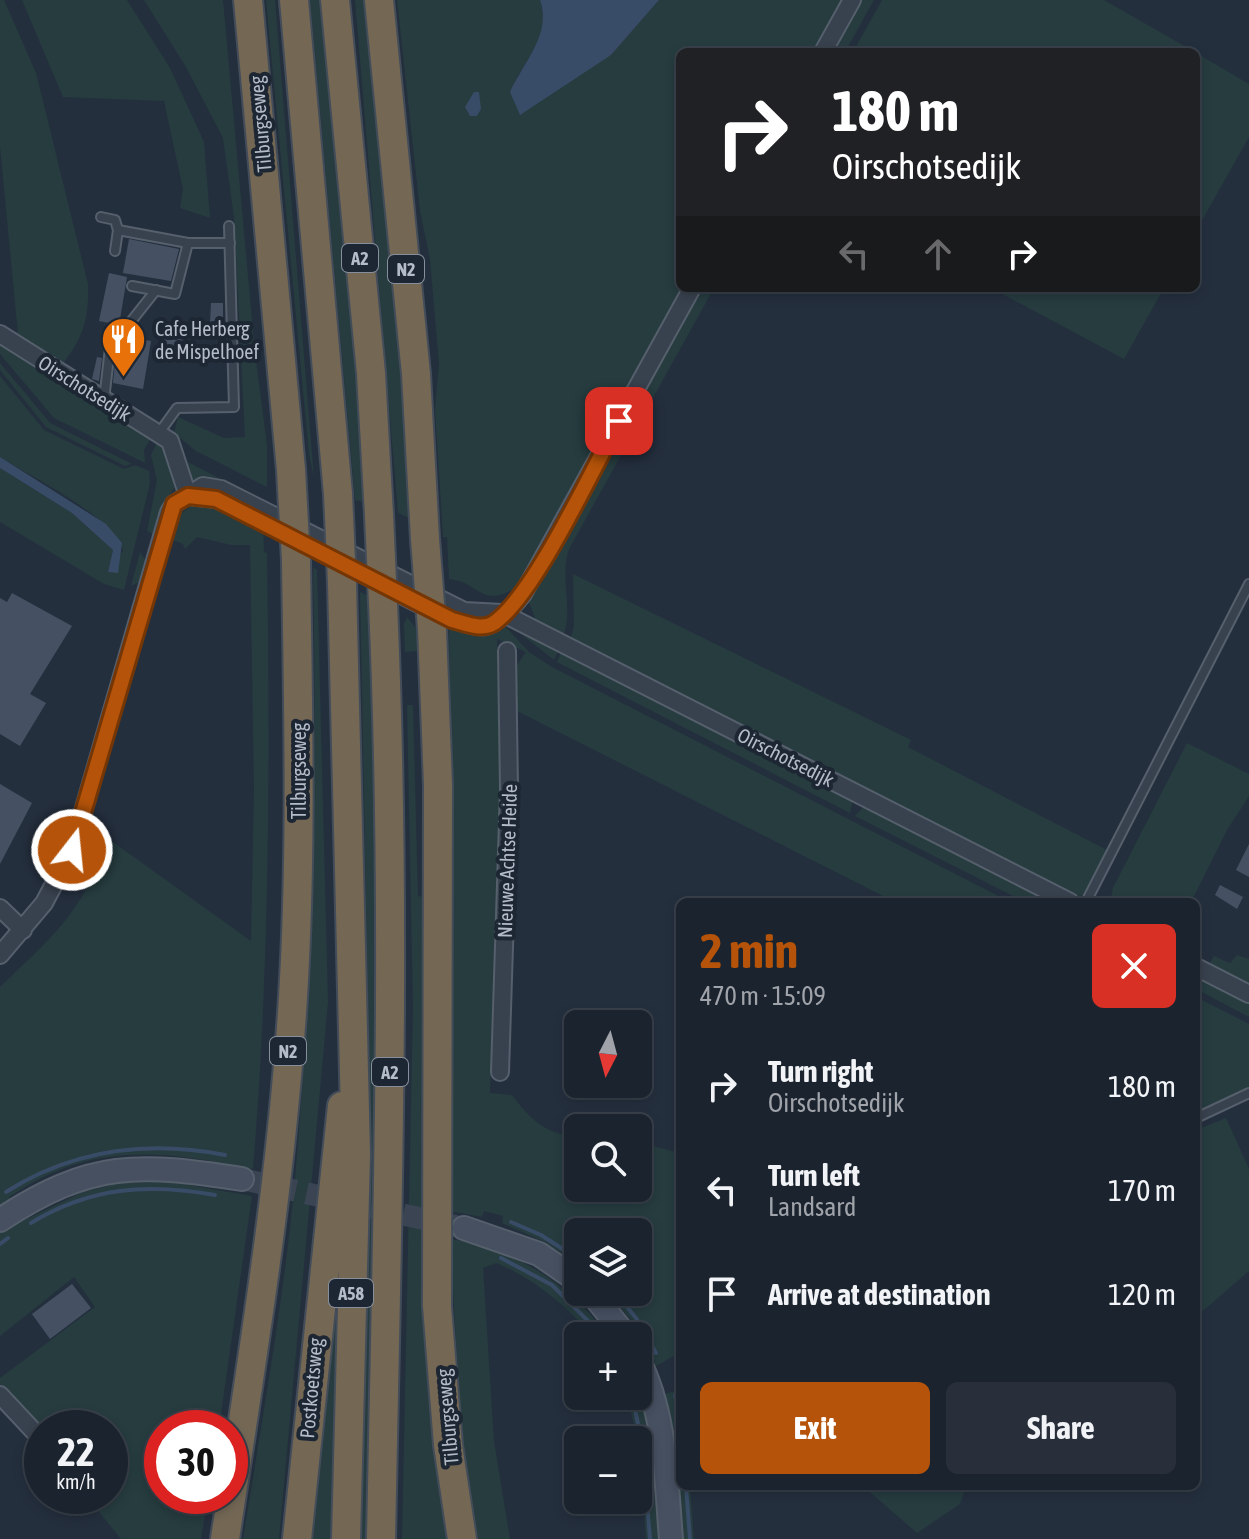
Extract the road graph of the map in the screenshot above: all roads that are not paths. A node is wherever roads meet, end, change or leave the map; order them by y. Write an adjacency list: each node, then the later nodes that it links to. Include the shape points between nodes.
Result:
1 (248, 0): 43 (highway, Tilburgseweg / N2, bridge, via 291,470 300,775 293,997 262,1294)
2 (294, 0): 30 (highway, A2, bridge, via 338,494)
3 (335, 0): 46 (highway, A2, bridge, via 371,373 391,784)
4 (379, 0): 47 (highway, Tilburgseweg / N2, bridge, via 416,374 432,629 439,950 437,1306)
5 (852, 0): 6 (street)
6 (825, 48)
7 (101, 217): 9 (lane, via 115,220)
8 (229, 226): 11 (lane)
9 (118, 230): 10 (lane); 12 (lane)
10 (188, 243): 11 (lane); 14 (lane, via 175,294)
11 (230, 243): 18 (lane, via 234,407 177,408)
12 (115, 251)
13 (132, 286): 14 (lane)
14 (156, 290): 17 (lane, via 110,348)
15 (690, 292): 21 (street, via 523,594)
16 (0, 334): 17 (street, Oirschotsedijk)
17 (104, 400): 18 (street, Oirschotsedijk)
18 (164, 437): 19 (street)
19 (188, 496): 21 (street, via 216,499 250,514 452,620 484,627); 26 (street, via 169,512 72,850)
20 (1249, 584): 24 (lane)
21 (502, 613): 23 (street, Oirschotsedijk)
22 (507, 651): 31 (street, Nieuwe Achtse Heide, via 509,790)
23 (1062, 898)
24 (1088, 898)
25 (0, 908): 26 (street)
26 (23, 930): 27 (street)
27 (0, 955)
28 (1200, 969): 29 (street)
29 (1249, 994)
30 (351, 1046): 44 (highway, Postkoetsweg / A2, via 335,1153); 45 (highway, A58, via 356,1154)
31 (500, 1072)
32 (1249, 1093): 33 (lane)
33 (1200, 1116)
34 (242, 1179): 35 (street, via 173,1169 106,1170 67,1182)
35 (0, 1220)
36 (464, 1228): 37 (street, via 539,1254)
37 (564, 1271)
38 (602, 1306): 39 (street)
39 (615, 1322)
40 (0, 1395): 42 (street)
41 (652, 1395): 48 (street)
42 (24, 1421)
43 (225, 1539)
44 (297, 1539)
45 (346, 1539)
46 (381, 1539)
47 (462, 1539)
48 (671, 1539)

